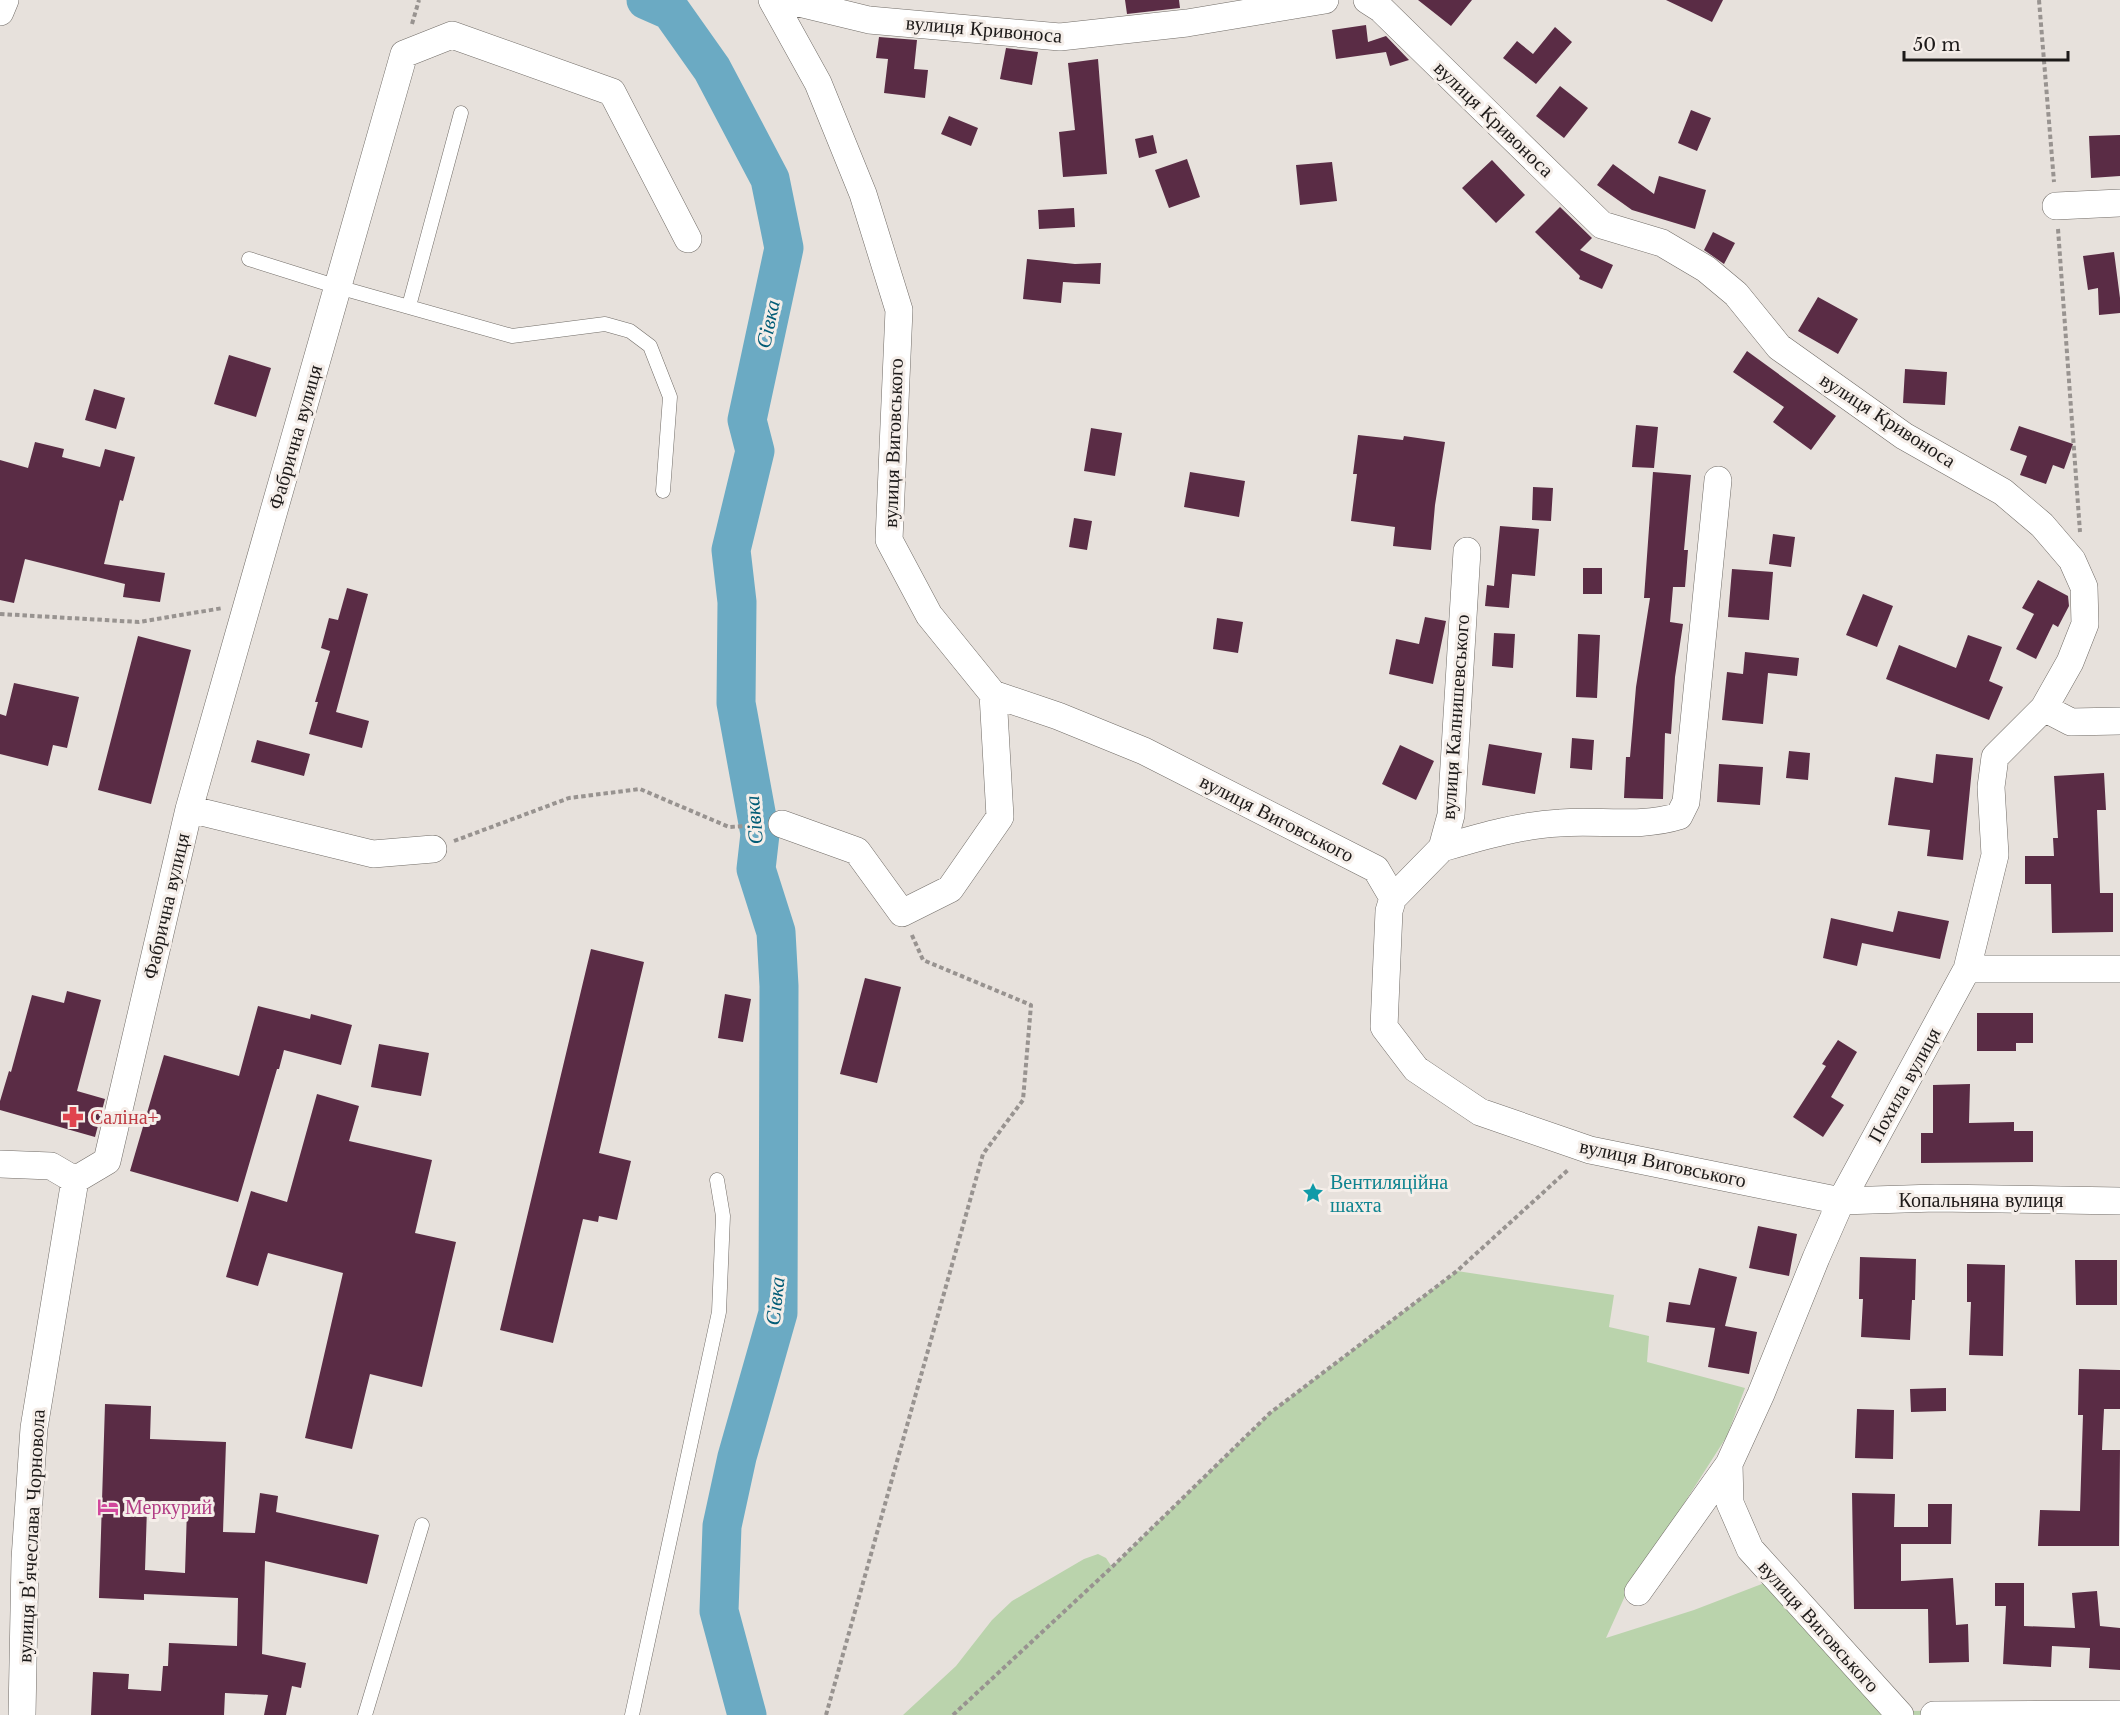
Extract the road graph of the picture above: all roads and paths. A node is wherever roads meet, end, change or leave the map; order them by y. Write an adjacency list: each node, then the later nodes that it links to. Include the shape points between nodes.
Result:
1 (5, 0): 7 (street)
2 (772, 0): 21 (street, вулиця Виговського, via 818,83 863,194 899,309 889,540 929,615)
3 (786, 0): 4 (street, вулиця Кривоноса, via 869,20 1060,37 1187,24)
4 (1325, 0)
5 (2038, 0): 10 (path)
6 (1379, 3): 22 (street, вулиця Кривоноса, via 1602,225 1662,243 1706,269 1736,294 1779,347 1904,436 2003,492 2042,525 2072,560 2085,587 2085,624 2070,662)
7 (0, 12)
8 (461, 113): 14 (lane)
9 (2120, 203): 10 (street)
10 (2056, 206): 17 (path)
11 (688, 239): 13 (street, Фабрична вулиця, via 612,92 452,35 404,54)
12 (249, 259): 13 (lane)
13 (338, 287): 14 (lane); 19 (street, Фабрична вулиця)
14 (409, 306): 16 (lane, via 512,336 604,324 630,331 650,346 670,397)
15 (1718, 480): 27 (street, via 1686,802 1679,816 1660,822 1558,822 1490,834)
16 (663, 490)
17 (2081, 539)
18 (1467, 551): 27 (street, вулиця Калнишевського, via 1451,815)
19 (247, 604): 20 (path, via 139,621); 24 (street, Фабрична вулиця)
20 (0, 614)
21 (993, 694): 29 (street, вулиця Виговського, via 1144,751 1258,808 1376,869); 30 (street, via 1000,817 950,889)
22 (2044, 708): 23 (street, via 2071,722); 31 (street, вулиця Кривоноса, via 1995,757 1991,787 1995,855)
23 (2120, 722)
24 (189, 808): 28 (street, via 373,854); 35 (street, Фабрична вулиця, via 107,1161)
25 (782, 824): 30 (street, via 857,851)
26 (729, 827): 28 (path, via 640,789 569,798)
27 (1442, 848): 29 (street, вулиця Калнишевського)
28 (433, 849)
29 (1392, 898): 33 (street, вулиця Виговського, via 1384,1027 1416,1069 1480,1112)
30 (902, 913): 46 (path, via 923,960 1031,1005 1023,1100 983,1154)
31 (1967, 969): 32 (street); 37 (street, Похила вулиця)
32 (2120, 969)
33 (1590, 1150): 37 (street, вулиця Виговського); 47 (path, via 1457,1270 1270,1413)
34 (0, 1164): 35 (street, via 51,1166)
35 (75, 1180): 43 (street, вулиця В'ячеслава Чорновола, via 34,1428)
36 (717, 1180): 45 (lane, via 723,1216 719,1312)
37 (1841, 1201): 38 (street, Копальняна вулиця, via 1936,1198); 39 (street, вулиця Виговського)
38 (2120, 1201)
39 (1729, 1464): 41 (street, вулиця Виговського); 48 (street, вулиця Виговського, via 1730,1503 1749,1549)
40 (422, 1525): 44 (lane)
41 (1638, 1592)
42 (2120, 1714): 49 (street)
43 (22, 1715)
44 (365, 1715)
45 (632, 1715)
46 (826, 1715)
47 (953, 1715)
48 (1900, 1715)
49 (1934, 1715)

